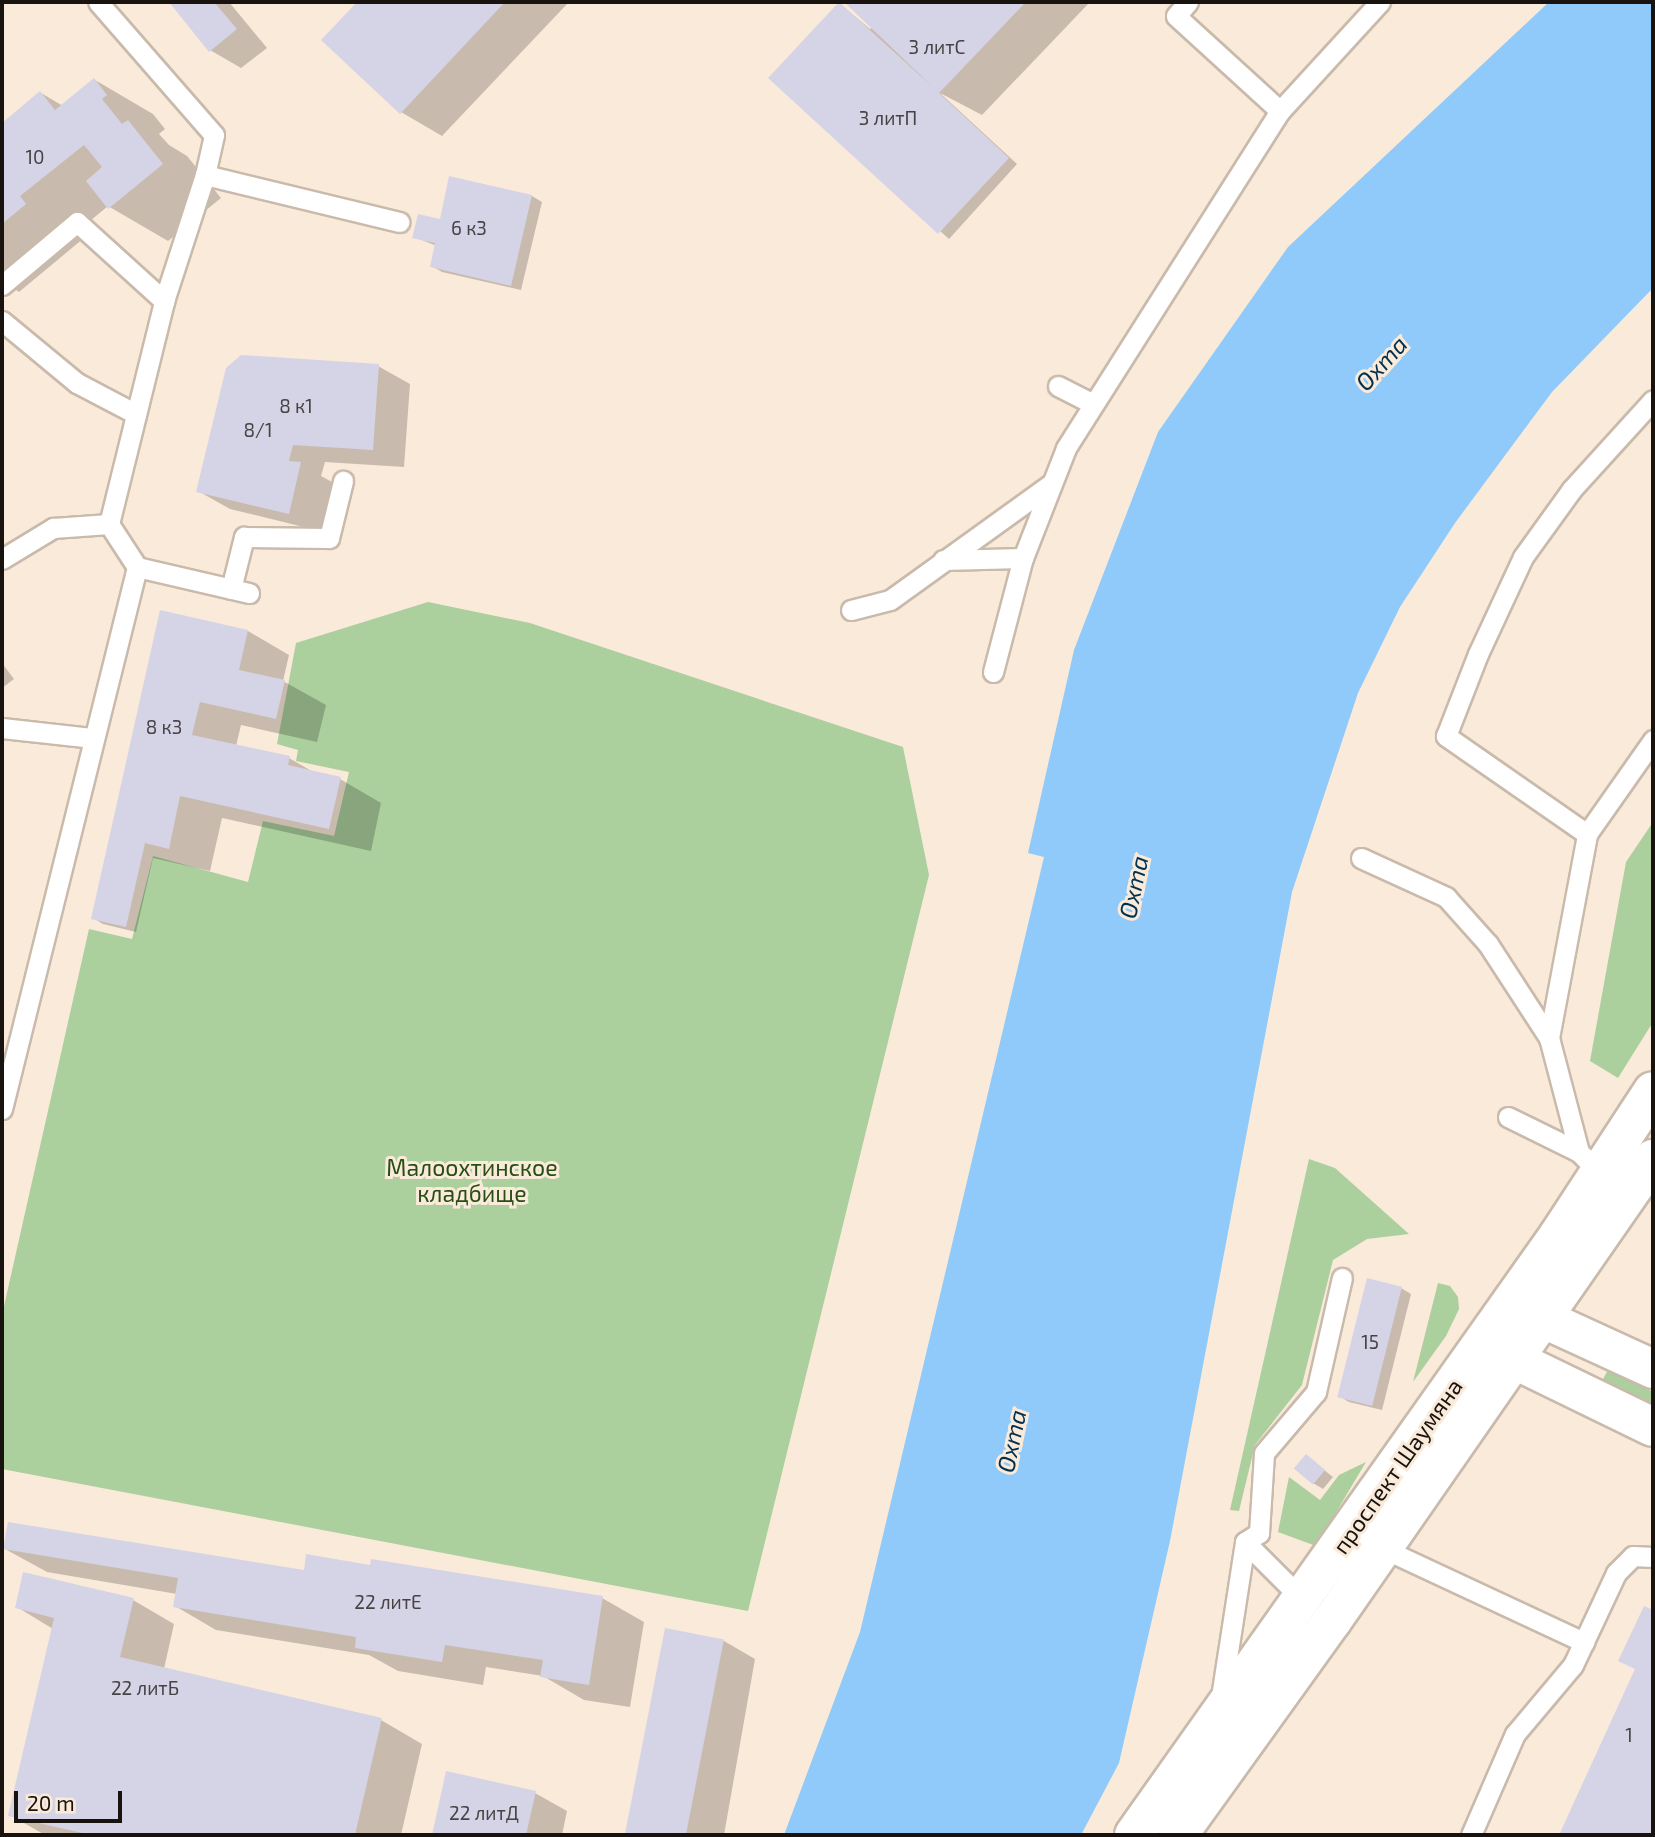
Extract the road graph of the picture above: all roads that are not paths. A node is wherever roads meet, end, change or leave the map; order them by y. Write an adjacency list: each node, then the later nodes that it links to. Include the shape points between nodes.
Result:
1 (98, 2): 5 (lane, via 214,135)
2 (1188, 2): 4 (lane, via 1176,16)
3 (1380, 2): 4 (lane)
4 (1280, 111): 12 (lane)
5 (205, 175): 6 (lane); 8 (lane)
6 (399, 222)
7 (2, 285): 8 (lane, via 77,222)
8 (164, 301): 13 (lane)
9 (2, 321): 13 (lane, via 77,383)
10 (1058, 386): 12 (lane)
11 (1653, 400): 26 (lane, via 1572,489 1523,557 1446,736)
12 (1093, 404): 15 (lane, via 1066,448)
13 (136, 414): 16 (lane)
14 (342, 481): 20 (lane, via 329,538 244,537 240,591)
15 (1052, 483): 17 (lane); 19 (lane)
16 (109, 524): 18 (lane, via 53,528); 20 (lane)
17 (1023, 558): 19 (lane); 22 (lane)
18 (2, 559)
19 (943, 560): 21 (lane, via 890,600)
20 (137, 567): 24 (lane)
21 (851, 610)
22 (993, 673)
23 (2, 728): 24 (lane)
24 (93, 738): 30 (lane)
25 (1653, 740): 26 (lane)
26 (1587, 834): 28 (lane)
27 (1361, 858): 28 (lane, via 1446,897 1488,944)
28 (1549, 1038): 33 (lane)
29 (1653, 1091): 33 (street, проспект Шаумяна)
30 (2, 1110)
31 (1508, 1117): 33 (lane)
32 (1653, 1159): 33 (street, проспект Шаумяна)
33 (1603, 1173): 35 (street, проспект Шаумяна); 36 (street, проспект Шаумяна)
34 (1342, 1278): 40 (lane, via 1316,1392 1265,1452 1259,1533)
35 (1500, 1319): 36 (street); 37 (street); 43 (street, проспект Шаумяна)
36 (1544, 1319): 37 (street, проспект Шаумяна); 38 (street)
37 (1515, 1360): 39 (street); 41 (street, проспект Шаумяна)
38 (1653, 1369)
39 (1653, 1427)
40 (1245, 1542): 43 (lane); 45 (lane)
41 (1381, 1548): 43 (street, проспект Шаумяна); 44 (lane)
42 (1653, 1557): 44 (lane, via 1633,1556 1616,1573)
43 (1318, 1611): 45 (street, проспект Шаумяна); 47 (street, проспект Шаумяна)
44 (1584, 1642): 48 (lane, via 1559,1686 1515,1734)
45 (1219, 1714): 46 (street, проспект Шаумяна)
46 (1134, 1835)
47 (1178, 1835)
48 (1471, 1835)

